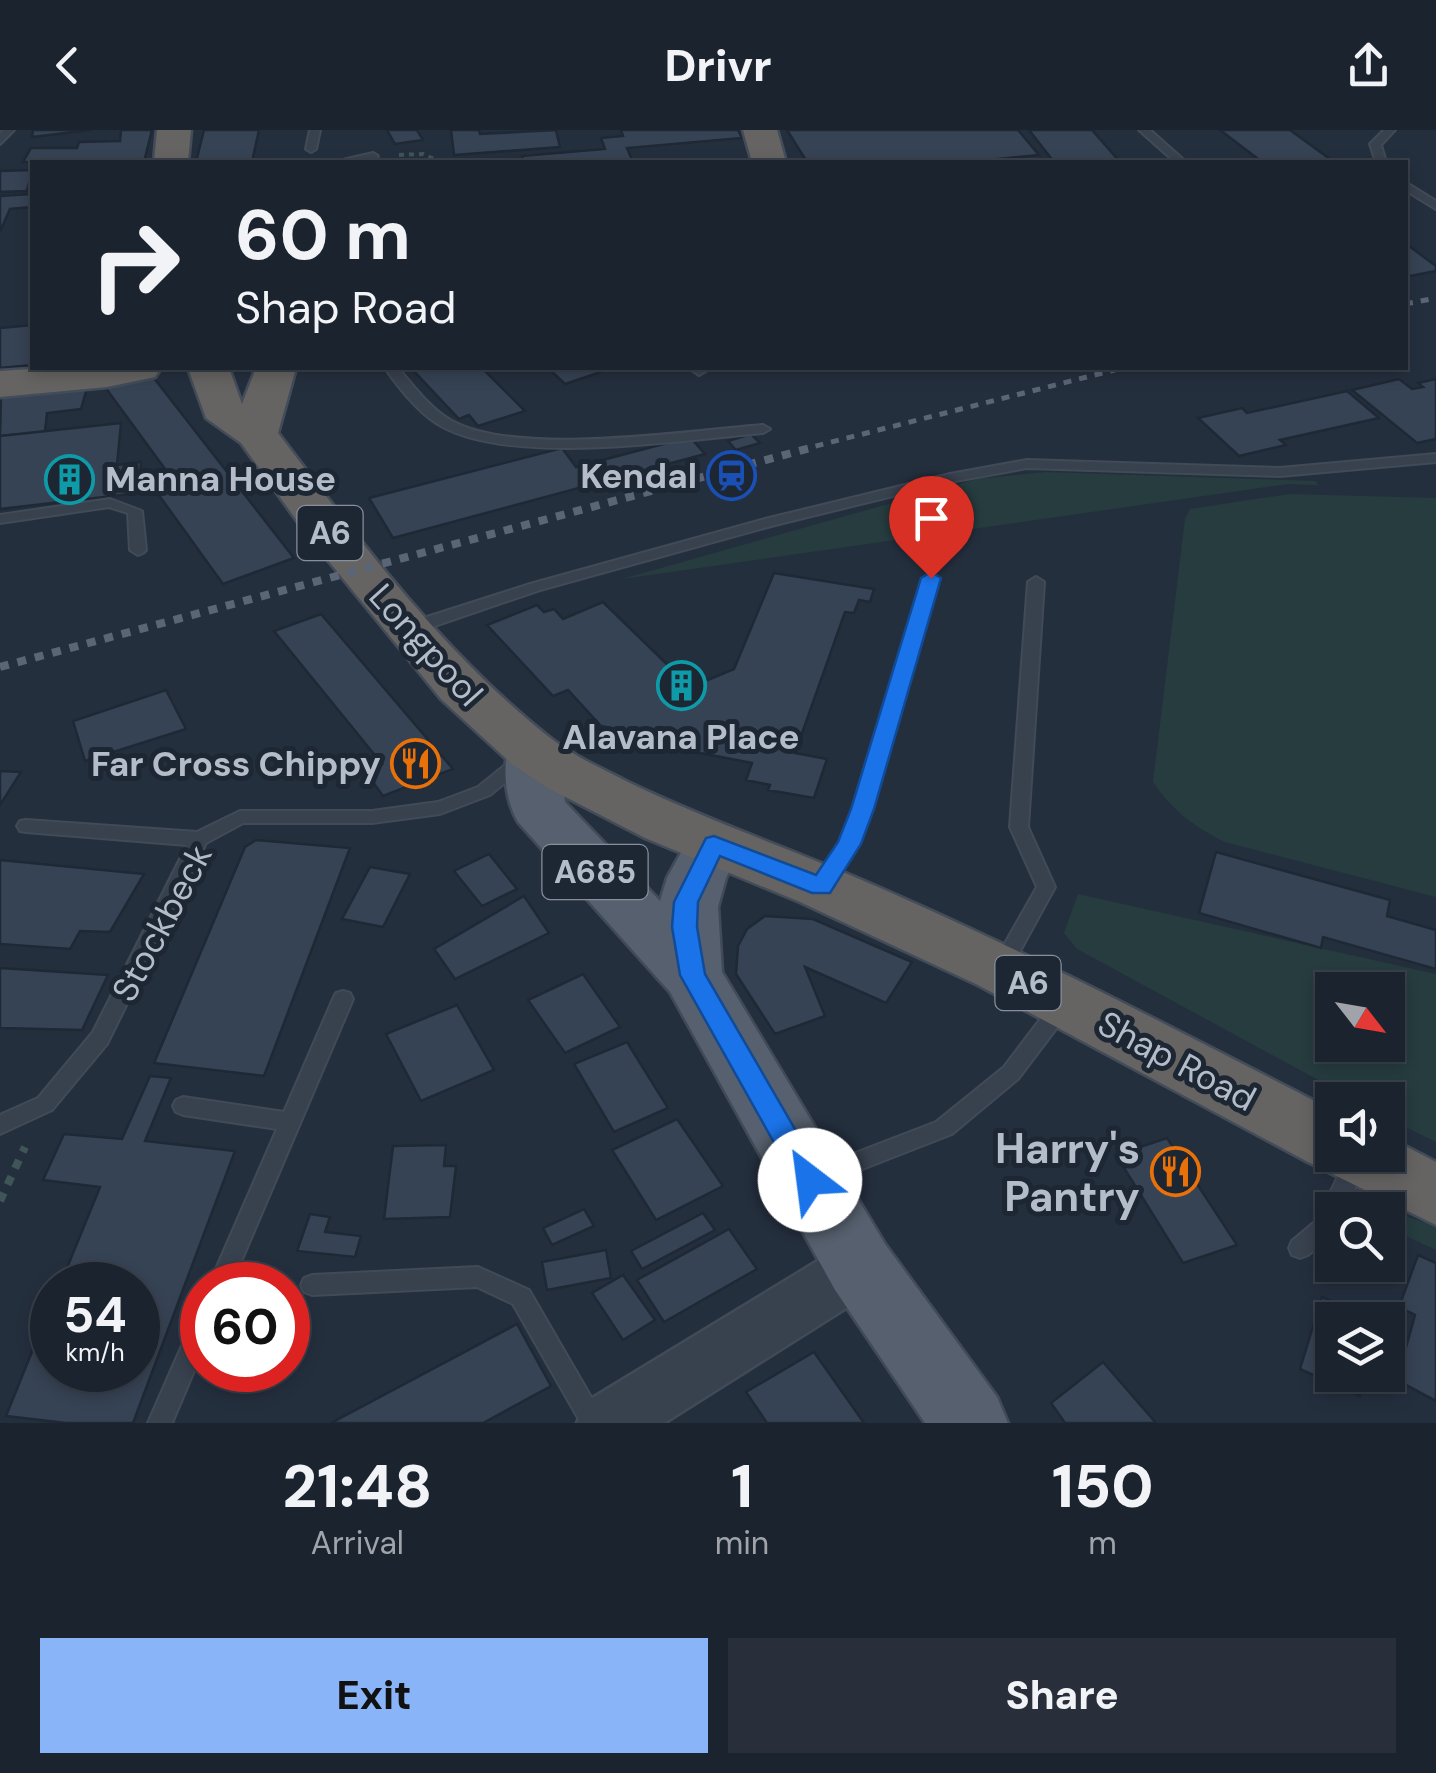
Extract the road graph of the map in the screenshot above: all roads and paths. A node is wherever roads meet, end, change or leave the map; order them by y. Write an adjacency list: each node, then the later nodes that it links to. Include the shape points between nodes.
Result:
1 (9, 130): 7 (lane)
2 (174, 130): 10 (highway)
3 (315, 130): 8 (lane)
4 (760, 130): 13 (highway)
5 (1144, 130): 14 (lane)
6 (1390, 130): 15 (lane, via 1375,144)
7 (0, 141)
8 (311, 149)
9 (373, 156): 11 (lane); 12 (path, via 423,154)
10 (170, 160)
11 (350, 160)
12 (436, 160)
13 (768, 160)
14 (1179, 160)
15 (1380, 160)
16 (1408, 187): 17 (lane)
17 (1436, 206)
18 (131, 370): 22 (highway)
19 (275, 370): 24 (highway)
20 (393, 370): 23 (lane, via 446,424 486,438 562,442)
21 (217, 374): 24 (highway, Longpool / A6, via 221,409)
22 (0, 384)
23 (763, 428)
24 (256, 434): 30 (highway, Longpool / A6)
25 (1436, 458): 30 (lane, via 1280,472 1027,464 770,522 534,586)
26 (0, 519): 27 (lane, via 127,505 135,511)
27 (138, 550)
28 (931, 578): 35 (lane, via 862,809)
29 (1036, 582): 36 (lane, via 1019,827 1046,887)
30 (408, 629): 31 (highway, Longpool / A6, via 459,687)
31 (532, 752): 33 (lane, Stockbeck, via 484,791 440,808 372,817 240,817); 34 (highway, Shap Road / A6, via 611,798); 37 (main road, A685, via 538,808)
32 (26, 826): 33 (lane)
33 (199, 839): 42 (lane, Stockbeck, via 100,1038 45,1104)
34 (714, 844): 35 (highway, Shap Road / A6); 37 (main road, A685, via 686,902)
35 (821, 887): 36 (highway, Shap Road / A6)
36 (1000, 968): 39 (highway, Shap Road / A6)
37 (692, 975): 45 (main road, A685)
38 (343, 1000): 41 (lane)
39 (1064, 1002): 43 (highway, Shap Road / A6); 45 (lane, via 1012,1073 944,1128)
40 (183, 1106): 41 (lane)
41 (290, 1122): 49 (lane)
42 (0, 1125)
43 (1315, 1133)
44 (1391, 1172): 46 (highway)
45 (810, 1180): 50 (main road, A685)
46 (1436, 1195)
47 (1315, 1235): 48 (lane)
48 (1300, 1248)
49 (230, 1262)
50 (860, 1267): 55 (street); 56 (main road, A685)
51 (312, 1285): 54 (lane, via 478,1277 521,1297)
52 (180, 1377): 53 (lane)
53 (160, 1423)
54 (594, 1423)
55 (608, 1423)
56 (970, 1423)

